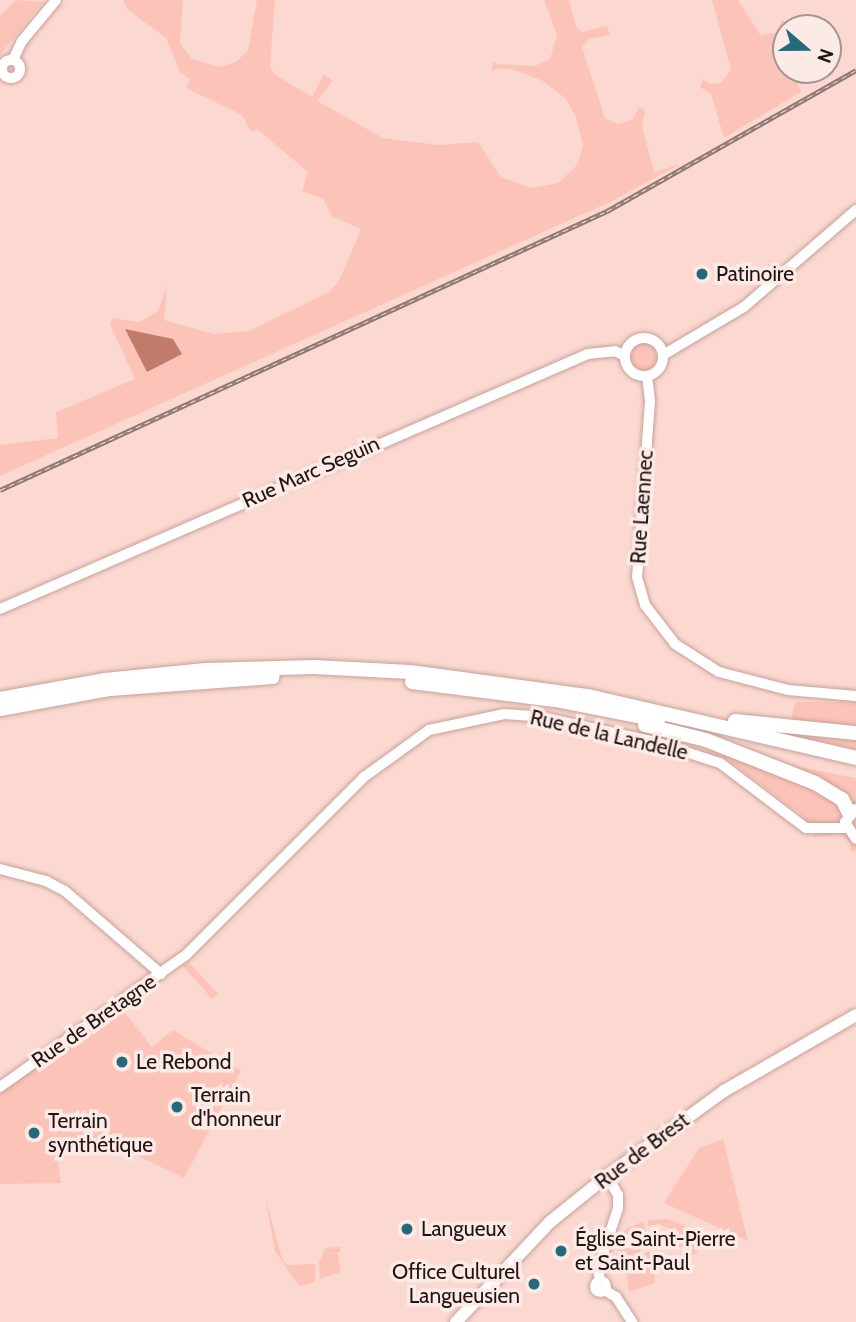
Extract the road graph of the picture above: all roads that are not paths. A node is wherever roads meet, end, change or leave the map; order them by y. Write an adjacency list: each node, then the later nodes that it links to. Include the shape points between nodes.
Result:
1 (56, 0): 2 (street, via 22,41 13,60 20,68 17,75)
2 (2, 74)
3 (856, 210): 4 (street, via 744,307)
4 (663, 355): 5 (street, via 658,344 647,338 630,344); 6 (street, via 657,371)
5 (625, 356): 6 (street, via 631,371); 7 (street, Rue Marc Seguin, via 615,351 581,357)
6 (647, 376): 9 (street, Rue Laennec, via 650,401 638,577 645,605 675,644 719,672 788,690)
7 (0, 610)
8 (441, 685): 11 (highway, via 286,676 110,689); 15 (highway, via 569,702); 16 (highway, via 590,712 706,740 827,788 842,799)
9 (856, 696)
10 (0, 699): 12 (highway, via 164,673 314,667 474,678)
11 (0, 709)
12 (681, 716): 13 (highway); 14 (highway)
13 (856, 733)
14 (856, 758)
15 (856, 767)
16 (850, 816): 17 (street); 19 (street, Rue de la Landelle, via 806,828 720,763 655,742 536,716 466,719 407,742 364,777)
17 (856, 838)
18 (0, 869): 20 (street, via 65,891)
19 (187, 954): 20 (street, Rue de Bretagne)
20 (161, 974): 22 (street, Rue de Bretagne)
21 (856, 1016): 23 (main road, Rue de Brest, via 733,1085)
22 (0, 1087)
23 (607, 1176): 24 (main road, Rue de Brest, via 550,1222 489,1293); 25 (street, via 618,1195 618,1208 597,1269 602,1286 616,1297)
24 (456, 1322)
25 (632, 1322)

